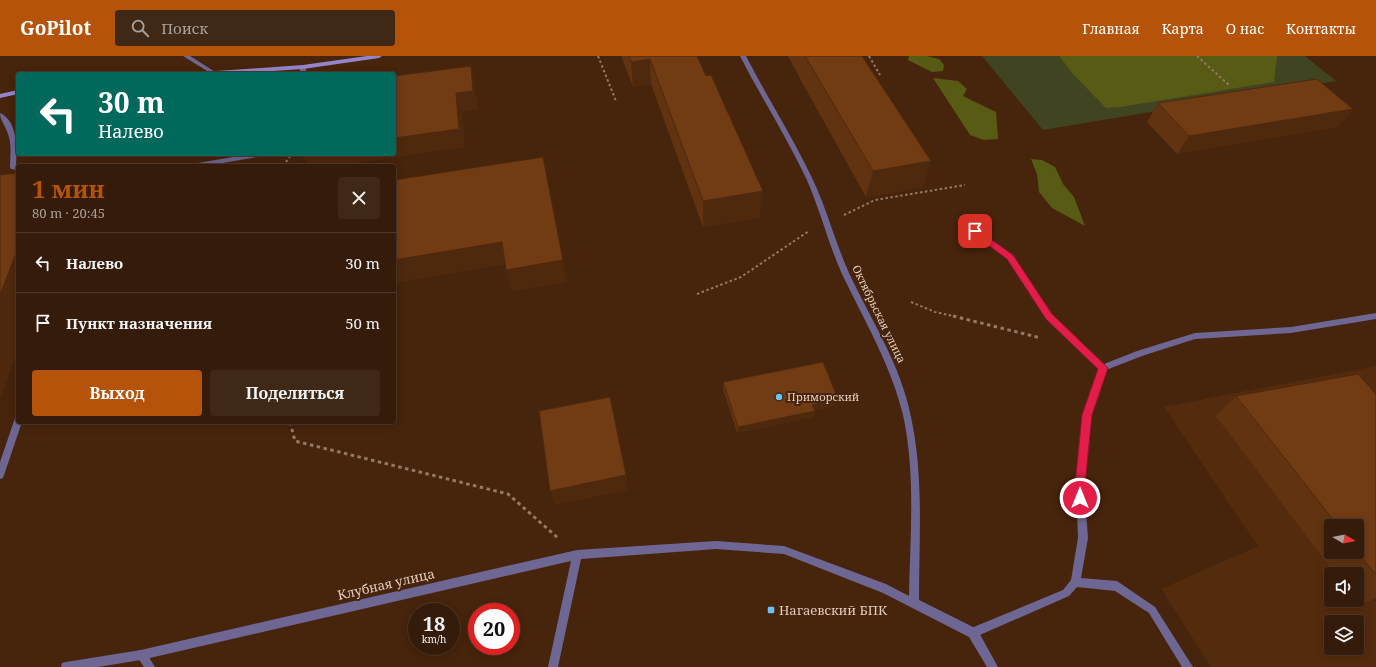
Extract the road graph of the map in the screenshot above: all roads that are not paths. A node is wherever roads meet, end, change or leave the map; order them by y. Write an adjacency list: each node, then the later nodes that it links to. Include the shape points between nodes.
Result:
1 (186, 56): 5 (street)
2 (379, 56): 4 (street)
3 (743, 56): 21 (street, Октябрьская улица, via 809,178 837,254 900,388 912,448)
4 (303, 67): 6 (street); 7 (street)
5 (212, 72)
6 (229, 72)
7 (303, 72)
8 (16, 92): 9 (street)
9 (0, 96)
10 (0, 115): 13 (street, via 14,139)
11 (251, 156): 12 (street)
12 (204, 164)
13 (13, 170)
14 (975, 231): 16 (street, via 1010,257 1049,317)
15 (1376, 316): 16 (street, via 1291,330 1195,336 1140,353)
16 (1103, 368): 20 (street, via 1087,415 1080,485 1083,538)
17 (17, 424): 18 (street)
18 (0, 475)
19 (577, 555): 21 (street, Клубная улица, via 716,545 784,550 880,586); 23 (street, Клубная улица); 26 (street)
20 (1076, 582): 22 (street, via 1066,594); 28 (street, via 1117,586 1152,610)
21 (914, 603): 22 (street)
22 (973, 633): 27 (street)
23 (140, 655): 24 (street, Клубная улица); 25 (street)
24 (66, 667)
25 (150, 667)
26 (553, 667)
27 (993, 667)
28 (1188, 667)

